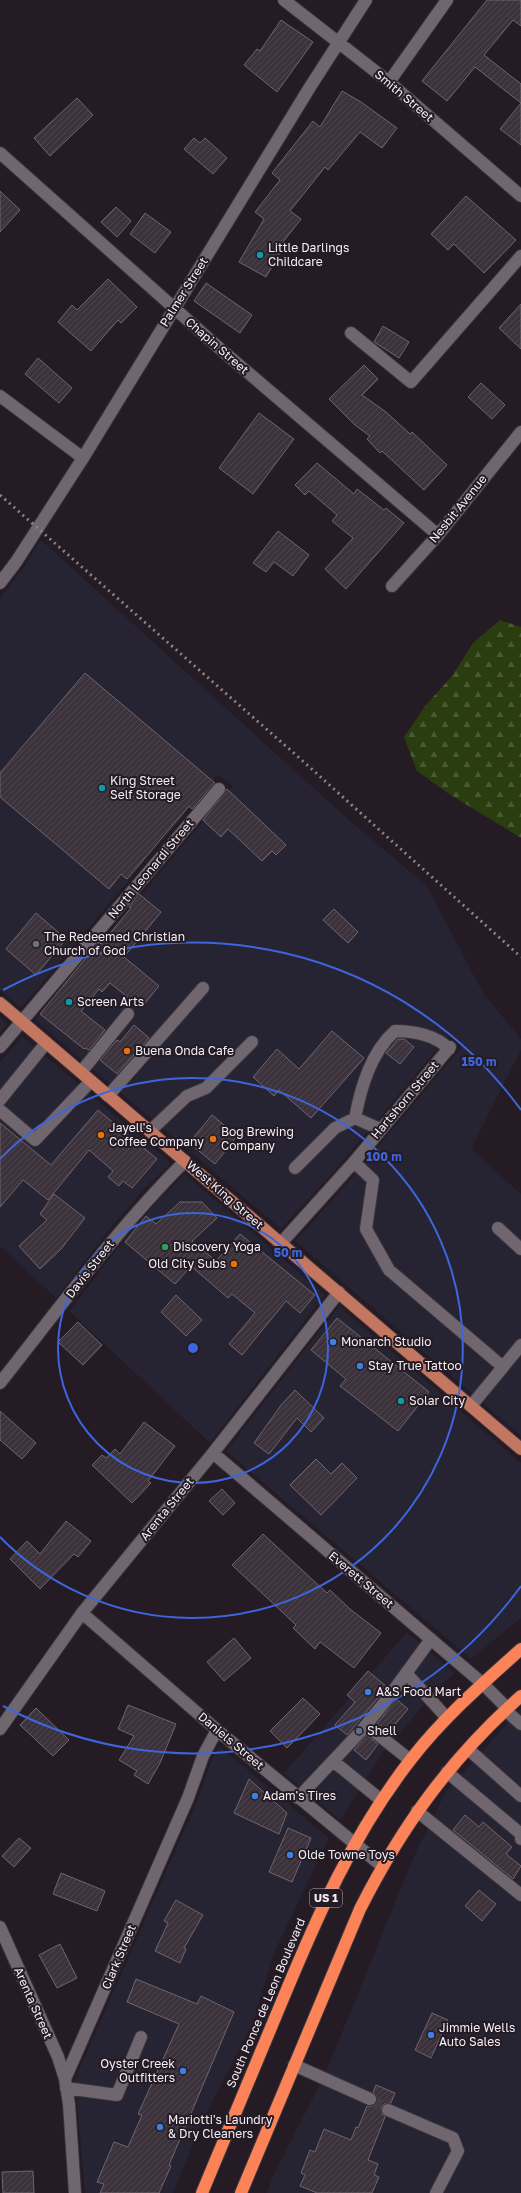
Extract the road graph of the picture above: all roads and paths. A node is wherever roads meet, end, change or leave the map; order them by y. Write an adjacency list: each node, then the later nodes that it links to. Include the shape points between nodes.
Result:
1 (284, 0): 4 (street, Smith Street)
2 (366, 0): 4 (street, Palmer Street)
3 (447, 0): 5 (street)
4 (339, 42): 5 (street, Smith Street); 9 (street, Palmer Street)
5 (389, 82): 7 (street, Smith Street)
6 (0, 153): 9 (street, Chapin Street)
7 (521, 196)
8 (521, 256): 10 (street, via 411,382)
9 (174, 308): 13 (street, Palmer Street); 14 (street, Chapin Street)
10 (351, 333)
11 (0, 396): 13 (street)
12 (521, 432): 14 (street, Nesbit Avenue)
13 (82, 458): 15 (street, Palmer Street)
14 (438, 535): 16 (street, Nesbit Avenue)
15 (0, 583)
16 (392, 586)
17 (219, 789): 21 (street, North Leonardi Street)
18 (203, 988): 27 (street)
19 (0, 1004): 21 (main road, West King Street)
20 (128, 1014): 25 (street)
21 (21, 1022): 23 (main road, West King Street); 24 (street, North Leonardi Street)
22 (252, 1042): 32 (street, via 206,1088 187,1096)
23 (46, 1043): 25 (main road, West King Street); 28 (street)
24 (0, 1048)
25 (81, 1072): 26 (main road, West King Street)
26 (91, 1081): 27 (main road, West King Street); 29 (street, via 35,1140)
27 (108, 1096): 32 (main road, West King Street)
28 (0, 1100)
29 (0, 1110)
30 (355, 1118): 31 (street); 31 (street, Hartshorn Street, via 358,1100 383,1041 395,1031 420,1034 442,1041 449,1048); 35 (street, via 335,1128)
31 (380, 1129): 34 (street, Hartshorn Street)
32 (150, 1131): 33 (main road, West King Street)
33 (185, 1161): 37 (main road, West King Street); 42 (street, Davis Street, via 121,1230)
34 (354, 1162): 37 (street, Hartshorn Street); 41 (street, via 373,1180 366,1229 389,1270)
35 (295, 1168)
36 (498, 1228): 38 (street)
37 (281, 1243): 39 (main road, West King Street)
38 (521, 1250)
39 (339, 1292): 43 (main road, West King Street); 45 (street, Arenta Street)
40 (521, 1345): 41 (street)
41 (503, 1367): 43 (street)
42 (0, 1383)
43 (471, 1406): 44 (main road, West King Street)
44 (521, 1450)
45 (213, 1453): 46 (street, Arenta Street); 47 (street, Everett Street)
46 (82, 1613): 56 (street, Arenta Street); 57 (street, Daniels Street)
47 (431, 1640): 49 (street); 50 (street, Everett Street)
48 (521, 1648): 50 (highway, South Ponce de Leon Boulevard / US 1)
49 (406, 1673): 53 (street); 55 (street)
50 (482, 1683): 52 (street, Everett Street); 53 (highway, South Ponce de Leon Boulevard / US 1)
51 (521, 1696): 52 (highway, US 1)
52 (506, 1709): 54 (street, Everett Street); 58 (highway, US 1)
53 (447, 1718): 59 (highway, South Ponce de Leon Boulevard / US 1)
54 (521, 1724)
55 (366, 1725): 59 (street); 60 (street)
56 (0, 1729)
57 (217, 1730): 63 (street, Daniels Street); 74 (street, Clark Street, via 203,1756 185,1805)
58 (468, 1749): 61 (highway, US 1); 62 (street)
59 (410, 1760): 64 (highway, South Ponce de Leon Boulevard / US 1)
60 (333, 1761): 63 (street); 64 (street)
61 (447, 1772): 65 (highway, US 1); 66 (street)
62 (521, 1796)
63 (298, 1798): 68 (street, Daniels Street)
64 (381, 1800): 68 (highway, South Ponce de Leon Boulevard / US 1)
65 (417, 1810): 69 (highway, US 1); 70 (street)
66 (521, 1834): 67 (street)
67 (521, 1839)
68 (353, 1845): 69 (street, Daniels Street); 78 (highway, South Ponce de Leon Boulevard / US 1, via 314,1924)
69 (382, 1866): 73 (highway, US 1, via 360,1909)
70 (521, 1895)
71 (0, 1927): 74 (street, Arenta Street, via 58,2057)
72 (141, 2037): 74 (street, via 116,2095)
73 (294, 2065): 75 (street); 79 (highway, US 1)
74 (66, 2084): 77 (street, Clark Street)
75 (370, 2099)
76 (388, 2110): 80 (street, via 453,2138 458,2151)
77 (75, 2193)
78 (202, 2193)
79 (241, 2193)
80 (436, 2193)

